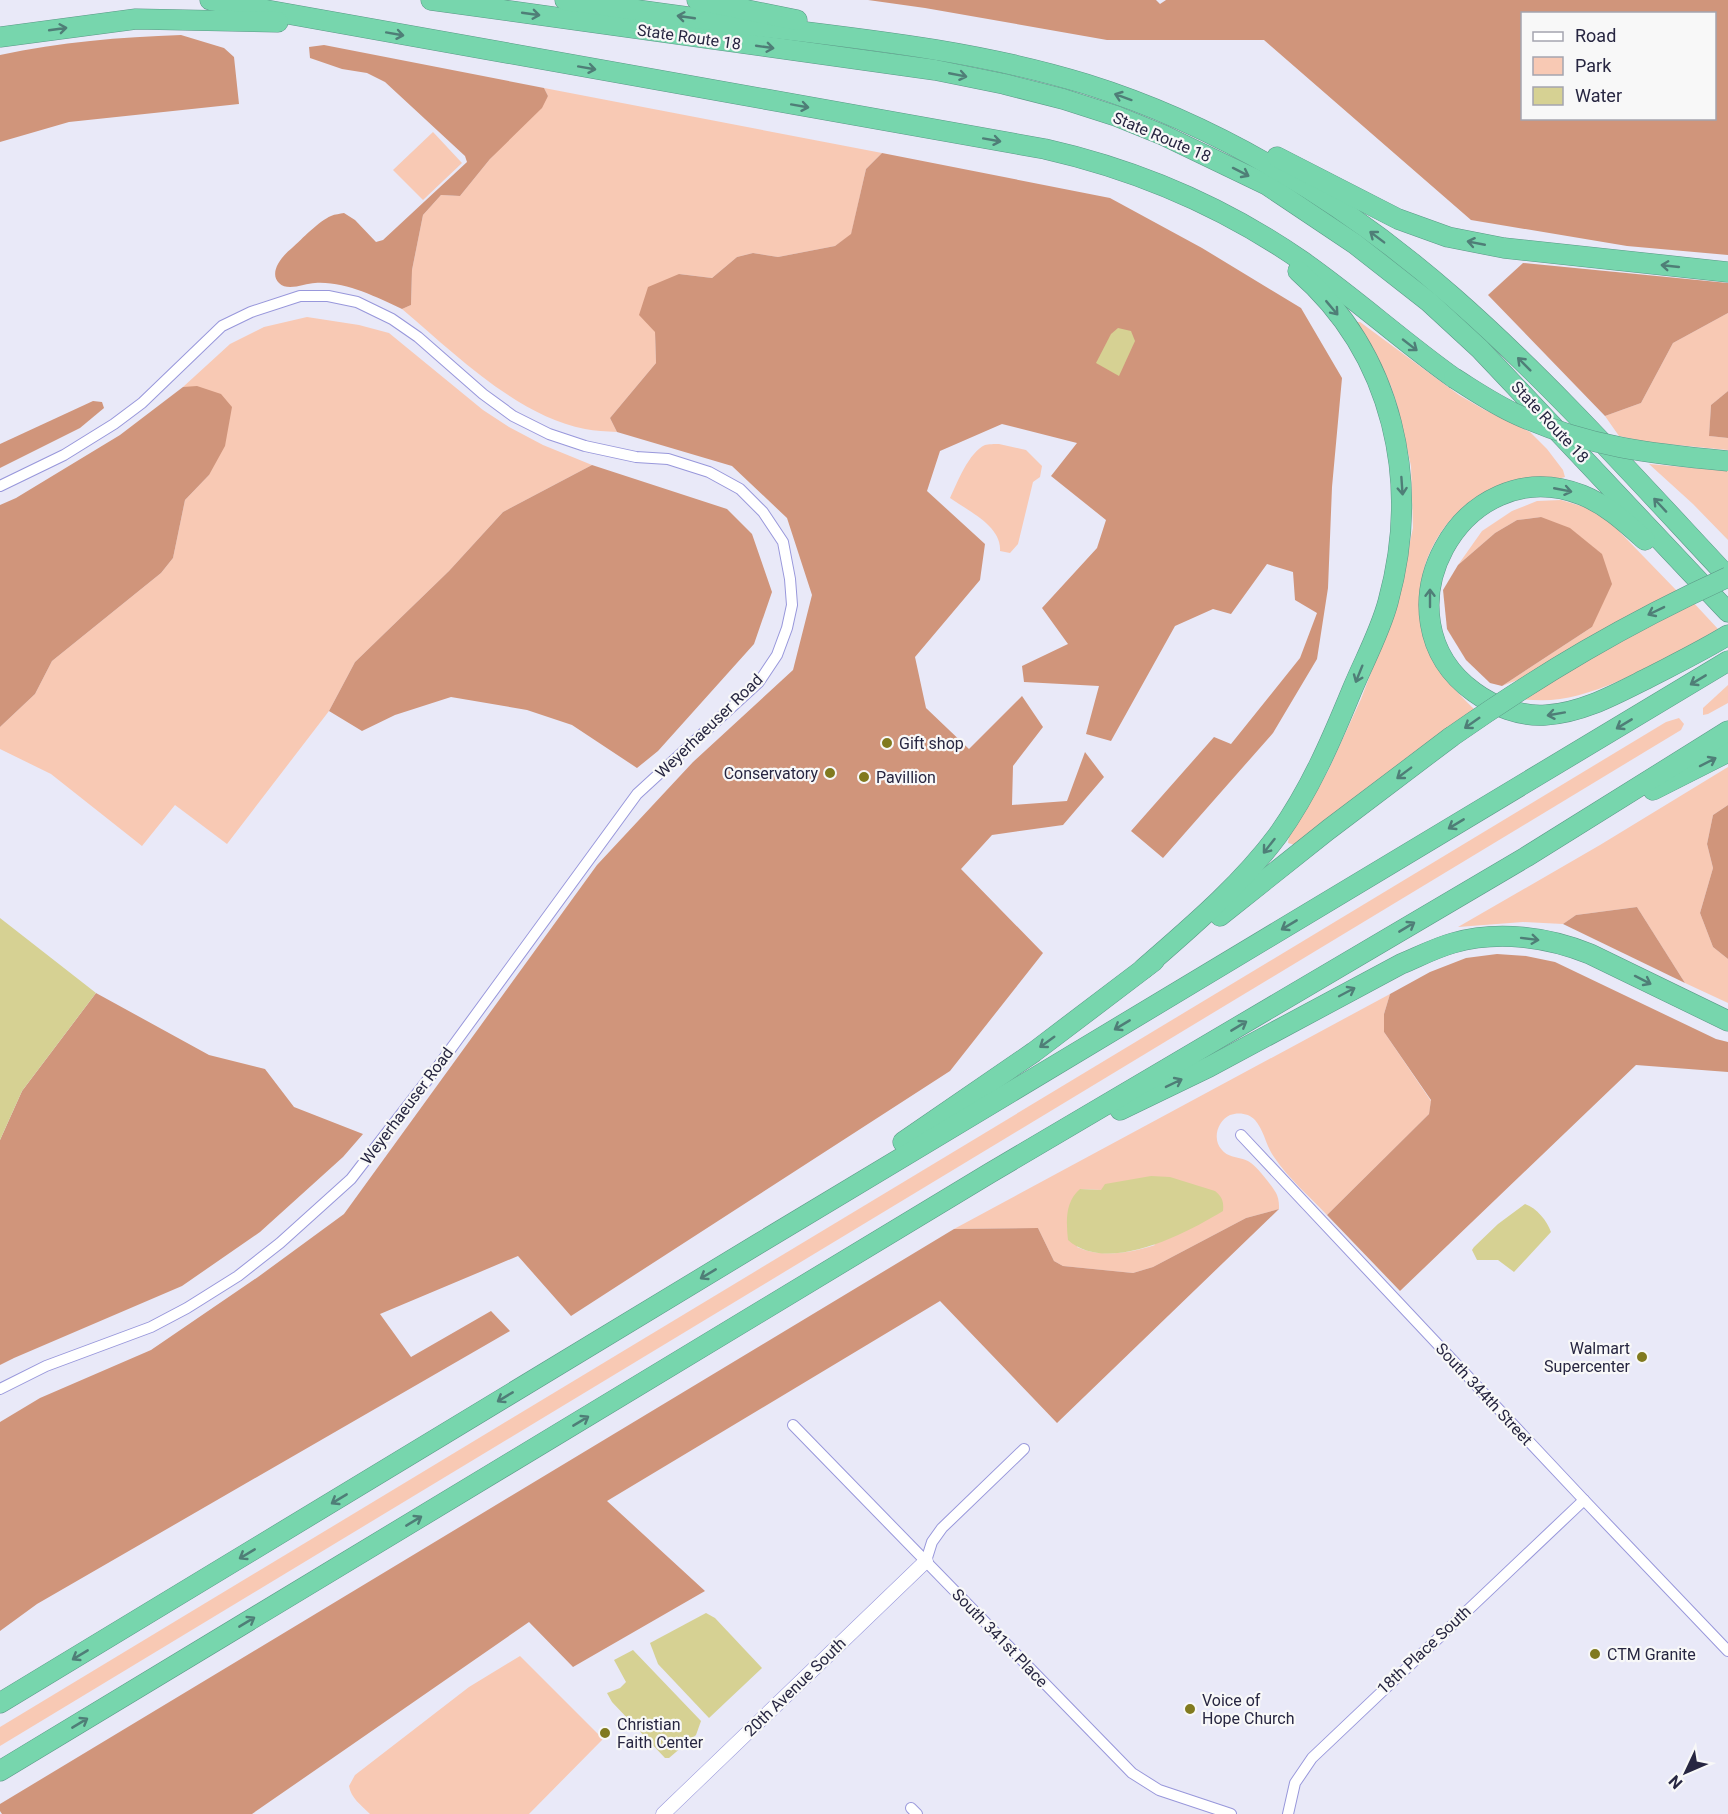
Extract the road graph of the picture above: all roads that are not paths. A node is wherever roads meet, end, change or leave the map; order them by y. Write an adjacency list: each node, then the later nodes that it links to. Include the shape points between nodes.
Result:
1 (210, 0): 5 (highway)
2 (431, 0): 14 (highway, State Route 18, one-way to 14, via 935,70 1004,84 1116,116 1218,160 1267,185 1316,217 1429,302 1480,349)
3 (565, 0): 7 (highway, State Route 18, one-way to 3)
4 (697, 0): 7 (highway)
5 (338, 24): 6 (highway, one-way to 5, via 136,19); 9 (highway, one-way to 9, via 1055,151 1135,174)
6 (0, 37)
7 (890, 42): 8 (highway, State Route 18, one-way to 7, via 1047,74)
8 (1177, 118): 10 (highway, one-way to 8, via 1504,248 1448,237 1398,219 1243,140); 13 (highway, State Route 18, one-way to 8, via 1582,423 1443,288 1314,193)
9 (1244, 224): 11 (highway, one-way to 11, bridge, via 1303,262 1454,378 1517,415 1617,448); 21 (highway, one-way to 21, via 1305,278 1332,308 1373,372 1398,452 1403,509 1401,546 1388,605 1330,744 1304,794 1245,876)
10 (1728, 272)
11 (1728, 460)
12 (0, 486): 26 (street, Weyerhaeuser Road, via 64,455 114,424 142,403 222,326 300,296 328,296 357,302 392,319 513,416 549,434 636,457 668,459 709,472 740,489 763,512 783,543 792,605 777,655 759,682 637,794 351,1179 280,1243 187,1308 151,1327 46,1366)
13 (1728, 577): 21 (highway, one-way to 21, bridge, via 1597,642 1500,703 1328,830 1214,921)
14 (1728, 612)
15 (1728, 617): 16 (highway, one-way to 15, via 1586,706 1545,716 1494,705 1455,675 1436,642 1430,587 1434,568 1452,533 1485,504 1502,495 1534,488 1570,491 1618,516)
16 (1728, 635)
17 (1725, 663): 25 (highway, one-way to 25)
18 (1728, 731): 20 (highway)
19 (1728, 752): 20 (highway, one-way to 19)
20 (1526, 856): 24 (highway, one-way to 20)
21 (1143, 969): 25 (highway, one-way to 25, via 1034,1052)
22 (1728, 1021): 24 (highway, one-way to 22, via 1209,1066 1401,964 1452,943 1511,937 1573,947)
23 (1241, 1135): 29 (street, South 344th Street)
24 (990, 1173): 33 (highway, one-way to 24)
25 (758, 1244): 32 (highway, one-way to 32)
26 (0, 1389)
27 (794, 1425): 30 (street, South 341st Place)
28 (1024, 1449): 30 (street, via 942,1528)
29 (1584, 1500): 31 (street, South 344th Street); 36 (street, 18th Place South, via 1312,1758 1295,1783)
30 (926, 1561): 34 (street, 20th Avenue South); 35 (street, South 341st Place, via 1132,1773 1160,1790)
31 (1728, 1651)
32 (0, 1703)
33 (0, 1771)
34 (663, 1814)
35 (1231, 1814)
36 (1288, 1814)

